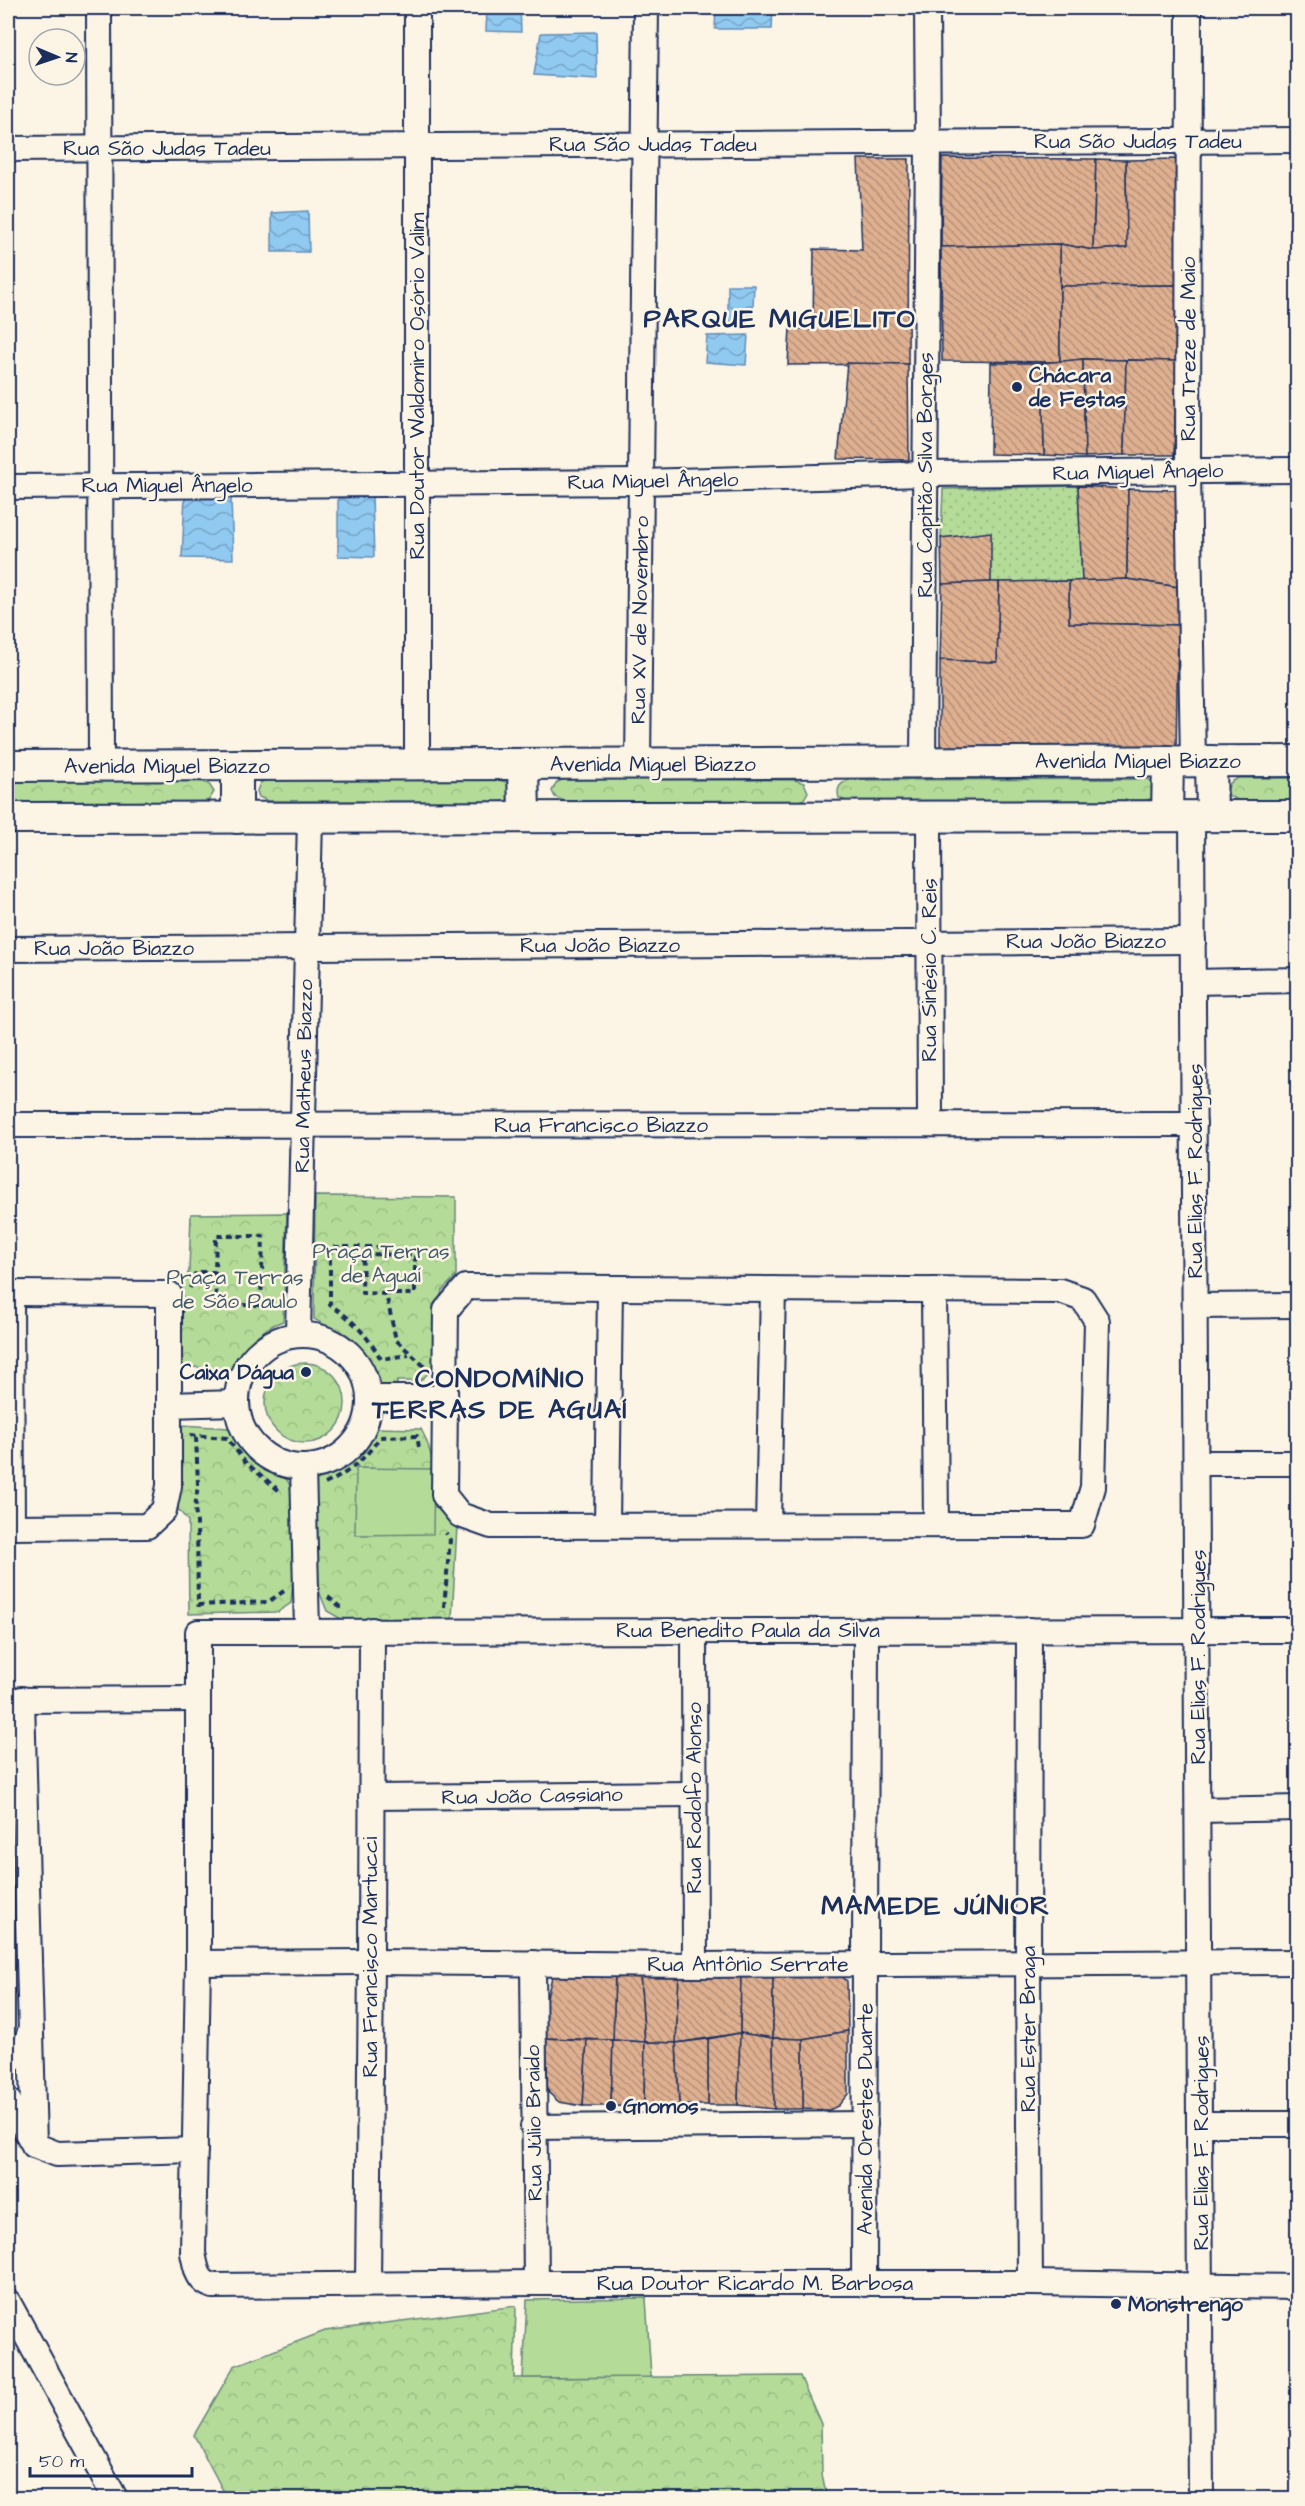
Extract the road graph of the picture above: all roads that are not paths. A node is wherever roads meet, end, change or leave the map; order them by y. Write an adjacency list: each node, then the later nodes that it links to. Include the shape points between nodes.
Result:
1 (99, 8): 11 (street)
2 (417, 8): 10 (street, Rua Doutor Waldomiro Osório Valim)
3 (646, 8): 9 (street, Rua XV de Novembro)
4 (927, 8): 8 (street, Rua Capitão Silva Borges)
5 (1189, 8): 7 (street, Rua Treze de Maio)
6 (1298, 140): 7 (street, Rua São Judas Tadeu)
7 (1188, 141): 8 (street, Rua São Judas Tadeu); 14 (street, Rua Treze de Maio)
8 (928, 142): 9 (street, Rua São Judas Tadeu); 15 (street, Rua Capitão Silva Borges)
9 (645, 144): 10 (street, Rua São Judas Tadeu); 16 (street, Rua XV de Novembro)
10 (417, 146): 11 (street, Rua São Judas Tadeu); 17 (street, Rua Doutor Waldomiro Osório Valim)
11 (100, 148): 12 (street, Rua São Judas Tadeu); 18 (street)
12 (8, 149)
13 (1298, 470): 14 (street, Rua Miguel Ângelo)
14 (1188, 471): 15 (street, Rua Miguel Ângelo); 20 (street, Rua Treze de Maio)
15 (924, 474): 16 (street, Rua Miguel Ângelo); 22 (street, Rua Capitão Silva Borges)
16 (641, 482): 17 (street, Rua Miguel Ângelo); 23 (street, Rua XV de Novembro)
17 (417, 484): 18 (street, Rua Miguel Ângelo); 25 (street, Rua Doutor Waldomiro Osório Valim)
18 (100, 486): 19 (street, Rua Miguel Ângelo); 28 (street)
19 (8, 487)
20 (1191, 761): 21 (street, Avenida Miguel Biazzo); 22 (street, Avenida Miguel Biazzo); 31 (street); 31 (street)
21 (1298, 761)
22 (923, 762): 23 (street, Avenida Miguel Biazzo)
23 (638, 764): 26 (street, Avenida Miguel Biazzo)
24 (237, 765): 25 (street, Avenida Miguel Biazzo); 28 (street, Avenida Miguel Biazzo); 34 (street)
25 (417, 765): 26 (street, Avenida Miguel Biazzo)
26 (523, 765): 30 (street)
27 (8, 766): 28 (street, Avenida Miguel Biazzo)
28 (101, 766)
29 (928, 815): 30 (street); 31 (street); 37 (street, Rua Sinésio C. Reis)
30 (524, 816): 35 (street)
31 (1190, 816): 32 (street); 36 (street, Rua Elias F. Rodrigues)
32 (1298, 816)
33 (8, 818): 34 (street)
34 (237, 818): 35 (street)
35 (310, 818): 38 (street, Rua Matheus Biazzo)
36 (1193, 941): 37 (street, Rua João Biazzo); 41 (street, Rua Elias F. Rodrigues)
37 (930, 942): 38 (street, Rua João Biazzo); 45 (street, Rua Sinésio C. Reis)
38 (307, 947): 39 (street, Rua João Biazzo); 44 (street, Rua Matheus Biazzo)
39 (8, 949)
40 (1298, 980): 41 (street)
41 (1194, 982): 42 (street, Rua Elias F. Rodrigues)
42 (1194, 1124): 45 (street, Rua Francisco Biazzo); 51 (street, Rua Elias F. Rodrigues)
43 (8, 1125): 44 (street, Rua Francisco Biazzo)
44 (303, 1125): 45 (street, Rua Francisco Biazzo); 52 (street, Rua Matheus Biazzo)
45 (930, 1125)
46 (610, 1288): 47 (street); 54 (street, via 466,1287 446,1310); 62 (street)
47 (773, 1289): 48 (street); 60 (street)
48 (934, 1290): 61 (street); 61 (street, via 1060,1291 1083,1299 1096,1321 1093,1487 1082,1525)
49 (9, 1293): 56 (street, via 169,1294); 63 (street)
50 (1298, 1305): 51 (street)
51 (1196, 1306): 57 (street, Rua Elias F. Rodrigues)
52 (298, 1334): 53 (street, via 324,1337 347,1351 363,1372); 55 (street, via 274,1341 254,1356 241,1378)
53 (369, 1398): 54 (street); 59 (street, via 365,1424 351,1447 329,1462)
54 (445, 1398): 62 (street, via 444,1495 460,1515 490,1526)
55 (237, 1403): 56 (street); 59 (street, via 242,1428 257,1448 278,1462)
56 (169, 1405): 63 (street, via 169,1486 164,1510 147,1526)
57 (1197, 1463): 58 (street); 69 (street, Rua Elias F. Rodrigues)
58 (1298, 1463)
59 (303, 1467): 64 (street)
60 (768, 1525): 61 (street); 62 (street)
61 (936, 1525)
62 (607, 1526)
63 (10, 1527)
64 (307, 1630): 65 (street, Rua Benedito Paula da Silva); 72 (street, Rua Benedito Paula da Silva, via 198,1632)
65 (372, 1630): 66 (street, Rua Benedito Paula da Silva); 74 (street, Rua Francisco Martucci)
66 (694, 1630): 67 (street, Rua Benedito Paula da Silva); 73 (street, Rua Rodolfo Alonso)
67 (866, 1630): 68 (street, Rua Benedito Paula da Silva); 83 (street, Avenida Orestes Duarte)
68 (1029, 1630): 69 (street, Rua Benedito Paula da Silva); 80 (street, Rua Ester Braga)
69 (1198, 1630): 70 (street, Rua Benedito Paula da Silva); 76 (street, Rua Elias F. Rodrigues)
70 (1298, 1630)
71 (15, 1699): 72 (street); 85 (street)
72 (198, 1699): 82 (street)
73 (694, 1794): 74 (street, Rua João Cassiano); 84 (street, Rua Rodolfo Alonso)
74 (371, 1797): 77 (street, Rua Francisco Martucci)
75 (1298, 1808): 76 (street)
76 (1199, 1810): 81 (street, Rua Elias F. Rodrigues)
77 (371, 1962): 79 (street, Rua Antônio Serrate); 82 (street, Rua Antônio Serrate); 96 (street, Rua Francisco Martucci)
78 (1298, 1962): 81 (street, Rua Antônio Serrate)
79 (533, 1963): 84 (street, Rua Antônio Serrate); 91 (street, Rua Júlio Braido)
80 (1028, 1963): 81 (street, Rua Antônio Serrate); 83 (street, Rua Antônio Serrate); 95 (street, Rua Ester Braga)
81 (1200, 1963): 89 (street, Rua Elias F. Rodrigues)
82 (198, 1964): 93 (street)
83 (866, 1964): 84 (street, Rua Antônio Serrate); 88 (street, Avenida Orestes Duarte)
84 (694, 1965)
85 (32, 2022): 86 (street, via 26,2047); 92 (street)
86 (8, 2060)
87 (8, 2100): 92 (street)
88 (865, 2124): 91 (street); 97 (street, Avenida Orestes Duarte)
89 (1201, 2124): 90 (street); 98 (street, Rua Elias F. Rodrigues)
90 (1298, 2124)
91 (533, 2127): 94 (street, Rua Júlio Braido)
92 (34, 2145): 93 (street, via 57,2154)
93 (195, 2150): 96 (street, Rua Doutor Ricardo M. Barbosa, via 193,2253 200,2278 206,2284)
94 (536, 2283): 96 (street, Rua Doutor Ricardo M. Barbosa); 97 (street, Rua Doutor Ricardo M. Barbosa)
95 (1030, 2283): 97 (street, Rua Doutor Ricardo M. Barbosa); 98 (street, Rua Doutor Ricardo M. Barbosa)
96 (368, 2284)
97 (864, 2284)
98 (1202, 2287): 99 (street, Rua Doutor Ricardo M. Barbosa); 102 (street, Rua Elias F. Rodrigues)
99 (1298, 2287)
100 (8, 2302): 101 (street)
101 (115, 2499)
102 (1202, 2499)

